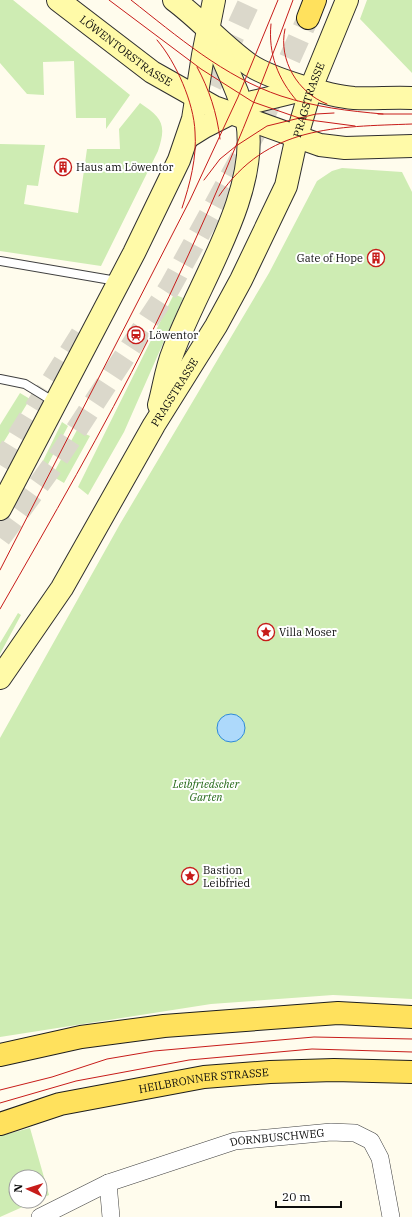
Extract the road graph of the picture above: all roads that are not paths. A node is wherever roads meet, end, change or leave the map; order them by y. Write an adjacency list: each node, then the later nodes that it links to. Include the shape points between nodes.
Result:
1 (58, 0): 7 (main road, LÖWENTORSTRASSE, via 140,64)
2 (174, 0): 5 (main road)
3 (214, 0): 5 (main road)
4 (347, 0): 6 (main road, PRAGSTRASSE)
5 (208, 28): 6 (main road, via 251,66 283,80); 7 (main road); 9 (main road, via 221,52)
6 (311, 88): 8 (main road, via 354,98); 9 (main road, via 254,102); 10 (main road, PRAGSTRASSE)
7 (196, 98): 9 (main road, LÖWENTORSTRASSE); 11 (main road)
8 (412, 98)
9 (240, 114): 10 (main road, LÖWENTORSTRASSE); 11 (main road, via 204,127); 17 (main road, via 248,139 247,164 240,192 216,257 172,352)
10 (297, 136): 12 (main road, LÖWENTORSTRASSE, via 320,145 344,148); 17 (main road, PRAGSTRASSE, via 286,186 261,240 216,326)
11 (188, 137): 14 (main road, via 170,180)
12 (412, 146)
13 (0, 261): 14 (lane)
14 (120, 281): 16 (main road)
15 (0, 379): 16 (lane, via 25,384)
16 (56, 403): 18 (main road)
17 (154, 425): 19 (main road, PRAGSTRASSE, via 62,588)
18 (0, 509)
19 (0, 678)
20 (412, 1017): 21 (main road, via 338,1013 164,1026 81,1038)
21 (0, 1055)
22 (412, 1072): 23 (main road, HEILBRONNER STRASSE, via 334,1070 204,1077 60,1104)
23 (0, 1124)
24 (108, 1183): 25 (street, DORNBUSCHWEG); 26 (street); 27 (street, DORNBUSCHWEG, via 235,1141 331,1132 355,1133 371,1141 380,1158)
25 (40, 1217)
26 (111, 1217)
27 (391, 1217)

